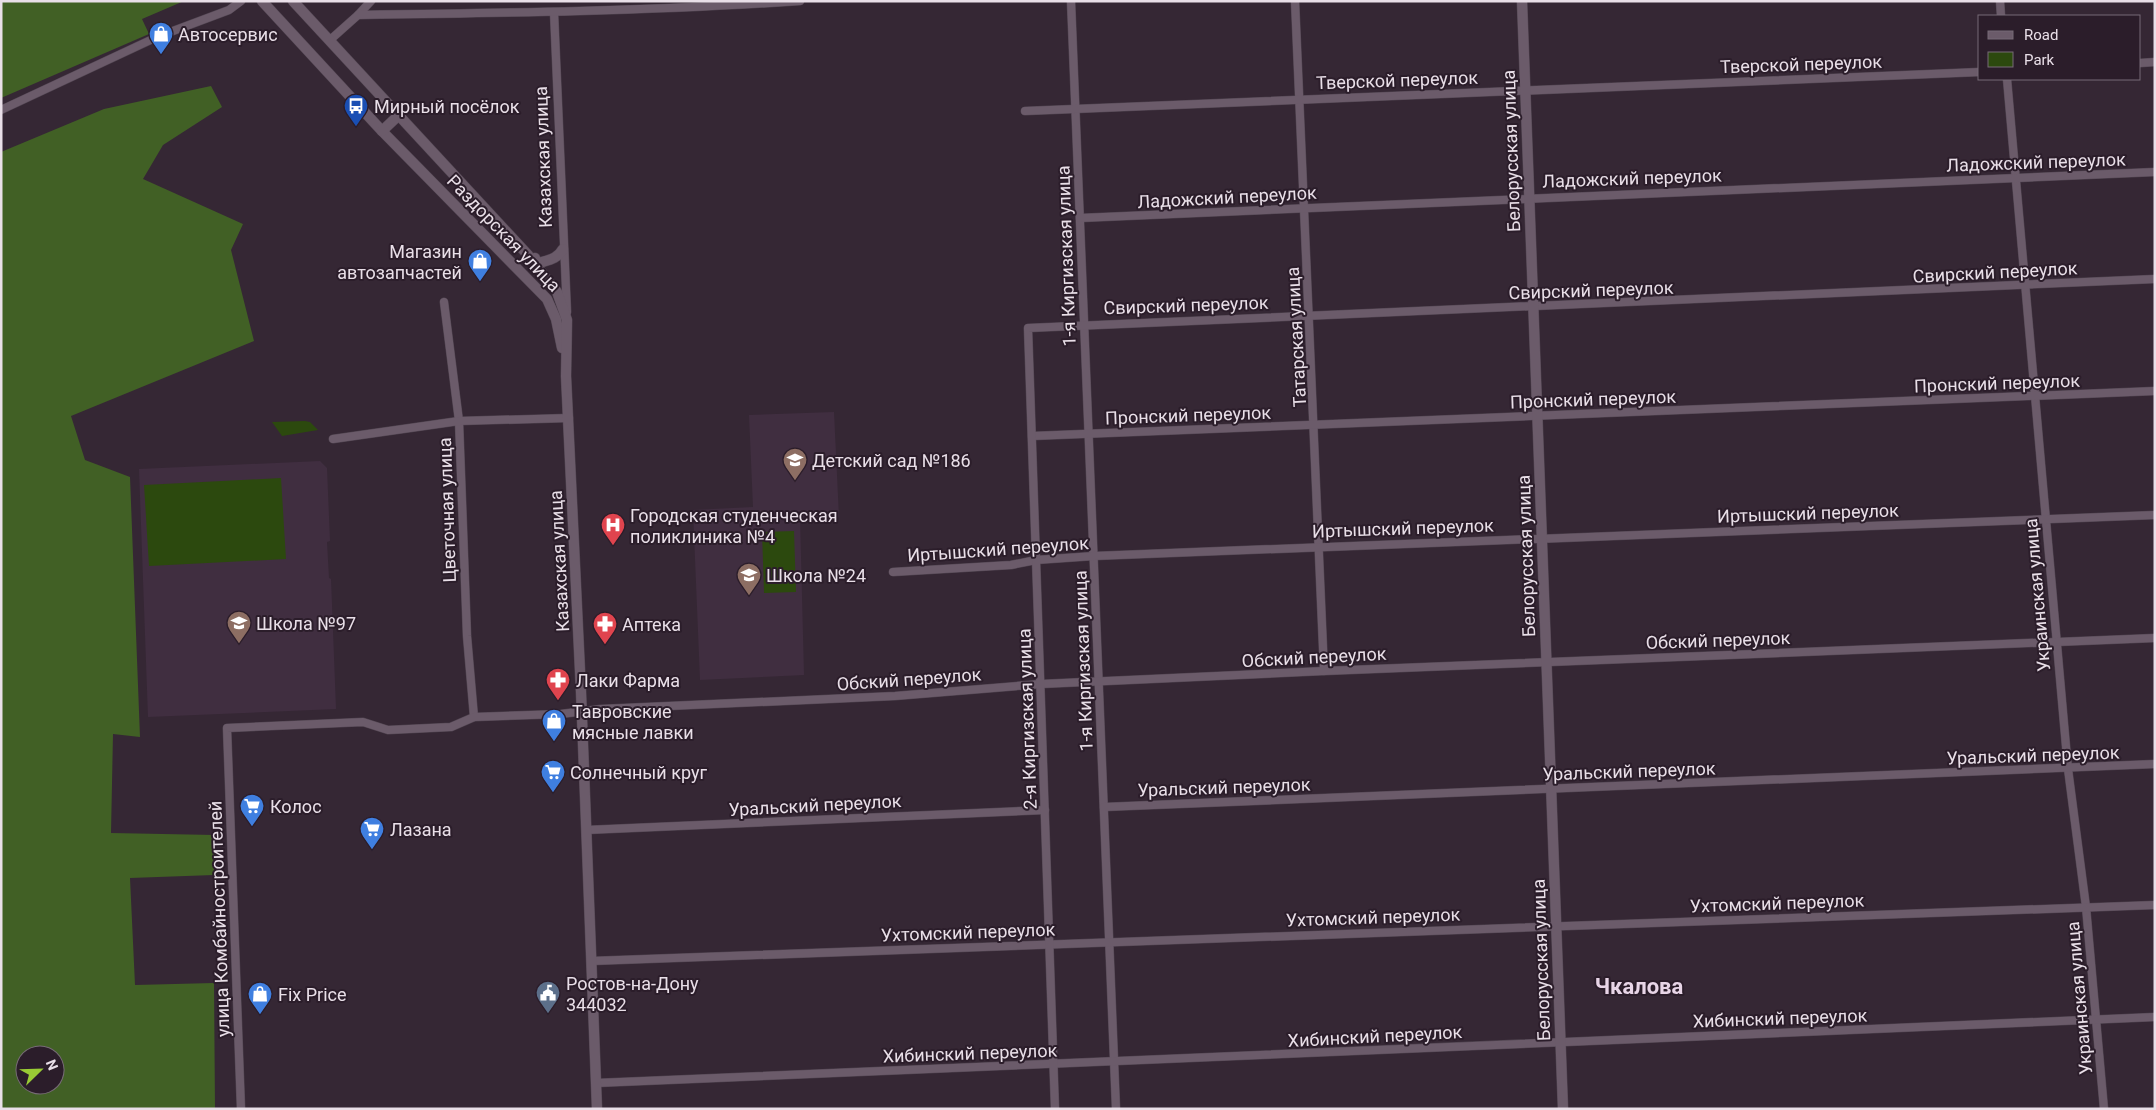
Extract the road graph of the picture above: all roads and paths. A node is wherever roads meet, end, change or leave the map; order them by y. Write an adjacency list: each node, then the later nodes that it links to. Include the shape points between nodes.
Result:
1 (241, 1): 22 (street, via 229,10 157,37)
2 (262, 1): 25 (main road, Раздорская улица)
3 (293, 1): 14 (main road, Раздорская улица)
4 (371, 1): 12 (street)
5 (800, 1): 10 (street)
6 (1071, 1): 21 (street, 1-я Киргизская улица)
7 (1296, 1): 20 (street, Татарская улица)
8 (1522, 1): 19 (main road, Белорусская улица)
9 (2000, 1): 13 (street)
10 (719, 4): 11 (street)
11 (554, 12): 12 (street); 31 (street, Казахская улица)
12 (358, 15): 14 (street)
13 (2002, 15)
14 (330, 40): 24 (main road, Раздорская улица)
15 (2155, 62): 16 (street)
16 (2141, 63)
17 (1978, 72): 19 (street, Тверской переулок)
18 (2007, 80): 27 (street, Украинская улица)
19 (1525, 90): 20 (street, Тверской переулок); 28 (main road, Белорусская улица)
20 (1300, 98): 21 (street, Тверской переулок); 29 (street, Татарская улица)
21 (1076, 108): 23 (street, Тверской переулок); 30 (street, 1-я Киргизская улица)
22 (1, 110)
23 (1025, 111)
24 (399, 115): 25 (main road); 32 (main road, Раздорская улица)
25 (382, 131): 41 (main road, Раздорская улица, via 547,299 556,319)
26 (2155, 172): 27 (street, Ладожский переулок)
27 (2016, 177): 28 (street, Ладожский переулок); 34 (street, Украинская улица)
28 (1529, 198): 29 (street, Ладожский переулок); 36 (main road, Белорусская улица)
29 (1305, 208): 30 (street, Ладожский переулок); 37 (street, Татарская улица)
30 (1080, 218): 39 (street, 1-я Киргизская улица)
31 (563, 249): 32 (main road, via 556,258); 38 (street, Казахская улица)
32 (536, 264): 38 (main road, Раздорская улица, via 557,292)
33 (2155, 279): 34 (street, Свирский переулок)
34 (2025, 286): 36 (street, Свирский переулок); 43 (street, Украинская улица)
35 (444, 302): 46 (street, Цветочная улица)
36 (1533, 307): 37 (street, Свирский переулок); 44 (main road, Белорусская улица)
37 (1310, 315): 39 (street, Свирский переулок); 47 (street, Татарская улица)
38 (567, 320): 41 (main road, Казахская улица)
39 (1084, 324): 40 (street, Свирский переулок); 48 (street, 1-я Киргизская улица)
40 (1028, 328): 49 (street, 2-я Киргизская улица)
41 (566, 376): 45 (main road, Казахская улица)
42 (2155, 391): 43 (street, Пронский переулок)
43 (2034, 397): 44 (street, Пронский переулок); 52 (street, Украинская улица)
44 (1537, 416): 47 (street, Пронский переулок); 53 (main road, Белорусская улица)
45 (569, 418): 46 (street); 64 (main road, Казахская улица)
46 (459, 422): 50 (street); 65 (street, Цветочная улица, via 467,636)
47 (1315, 424): 48 (street, Пронский переулок); 54 (street, Татарская улица)
48 (1089, 434): 49 (street, Пронский переулок); 55 (street, 1-я Киргизская улица)
49 (1032, 436): 56 (street, 2-я Киргизская улица)
50 (333, 439)
51 (2155, 515): 52 (street, Иртышский переулок)
52 (2045, 520): 53 (street, Иртышский переулок); 59 (street, Украинская улица)
53 (1542, 537): 54 (street, Иртышский переулок); 60 (main road, Белорусская улица)
54 (1320, 546): 55 (street, Иртышский переулок); 61 (street, Татарская улица)
55 (1094, 556): 56 (street, Иртышский переулок); 62 (street, 1-я Киргизская улица)
56 (1036, 560): 57 (street, Иртышский переулок); 63 (street, 2-я Киргизская улица)
57 (893, 572)
58 (2155, 638): 59 (street, Обский переулок)
59 (2057, 643): 60 (street, Обский переулок); 68 (street, Украинская улица)
60 (1546, 662): 61 (street, Обский переулок); 69 (main road, Белорусская улица)
61 (1324, 671): 62 (street, Обский переулок)
62 (1099, 682): 63 (street, Обский переулок); 70 (street, 1-я Киргизская улица)
63 (1041, 684): 64 (street, Обский переулок, via 896,696); 71 (street, 2-я Киргизская улица)
64 (582, 711): 65 (street, Обский переулок); 72 (main road, Казахская улица)
65 (474, 717): 66 (street, Обский переулок, via 459,725 442,728 388,730 363,722)
66 (227, 728): 85 (street, улица Комбайностроителей)
67 (2155, 764): 68 (street, Уральский переулок)
68 (2068, 769): 69 (street, Уральский переулок); 74 (street, Украинская улица)
69 (1551, 789): 70 (street, Уральский переулок); 75 (main road, Белорусская улица)
70 (1104, 807): 76 (street, 1-я Киргизская улица)
71 (1045, 810): 72 (street, Уральский переулок); 77 (street, 2-я Киргизская улица)
72 (586, 830): 78 (main road, Казахская улица)
73 (2155, 905): 74 (street, Ухтомский переулок)
74 (2086, 907): 75 (street, Ухтомский переулок); 80 (street, Украинская улица)
75 (1556, 926): 76 (street, Ухтомский переулок); 81 (main road, Белорусская улица)
76 (1109, 941): 77 (street, Ухтомский переулок); 82 (street, 1-я Киргизская улица)
77 (1050, 944): 78 (street, Ухтомский переулок); 83 (street, 2-я Киргизская улица)
78 (591, 961): 84 (main road, Казахская улица)
79 (2155, 1017): 80 (street, Хибинский переулок)
80 (2096, 1019): 81 (street, Хибинский переулок); 90 (street, Украинская улица)
81 (1560, 1043): 82 (street, Хибинский переулок); 89 (main road, Белорусская улица)
82 (1114, 1062): 83 (street, Хибинский переулок); 88 (street, 1-я Киргизская улица)
83 (1054, 1065): 84 (street, Хибинский переулок); 87 (street, 2-я Киргизская улица)
84 (596, 1083): 86 (main road, Казахская улица)
85 (241, 1109)
86 (597, 1109)
87 (1055, 1109)
88 (1116, 1109)
89 (1563, 1109)
90 (2104, 1109)

